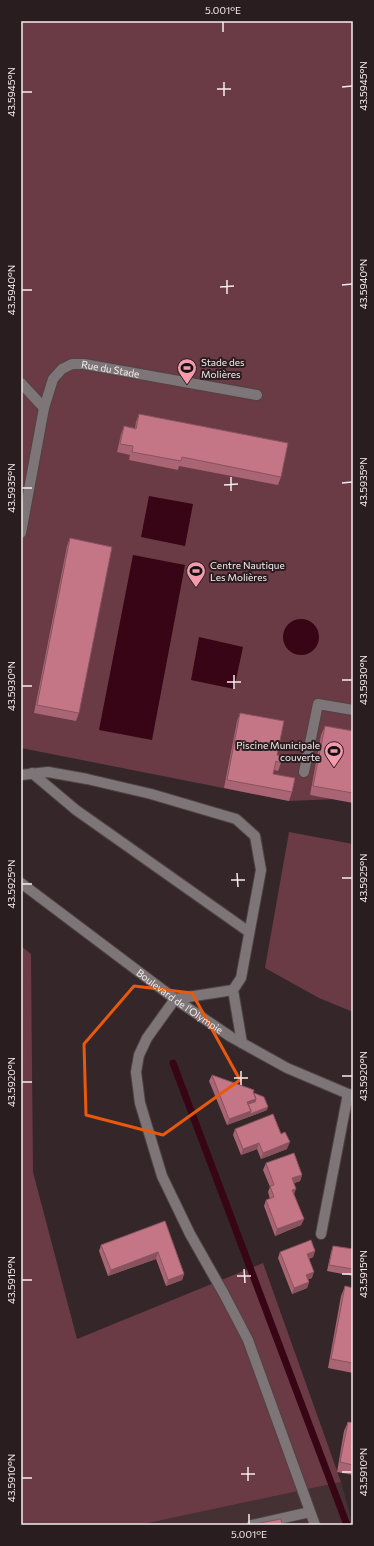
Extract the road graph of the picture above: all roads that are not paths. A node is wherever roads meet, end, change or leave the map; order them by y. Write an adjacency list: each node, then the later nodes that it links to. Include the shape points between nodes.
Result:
1 (21, 383): 3 (street)
2 (257, 395): 3 (street, Rue du Stade, via 72,364 62,369 53,379)
3 (44, 408): 4 (street, Rue du Stade)
4 (21, 533)
5 (353, 710): 6 (street, via 318,704)
6 (304, 772)
7 (32, 773): 8 (street); 10 (street, via 76,810); 10 (street, via 48,772 87,779 152,794 236,819 255,836 261,870)
8 (21, 775)
9 (21, 883): 12 (street, Boulevard de l'Olympie)
10 (249, 932): 11 (street, via 241,978)
11 (233, 990): 12 (street); 13 (street)
12 (175, 998): 13 (street, Boulevard de l'Olympie); 16 (street, via 147,1038 139,1055 136,1072 140,1103 162,1176 190,1234 248,1340)
13 (242, 1043): 14 (street, Boulevard de l'Olympie, via 288,1068)
14 (351, 1095): 15 (street)
15 (321, 1234)
16 (310, 1512): 17 (street); 18 (street)
17 (252, 1525)
18 (315, 1525)

